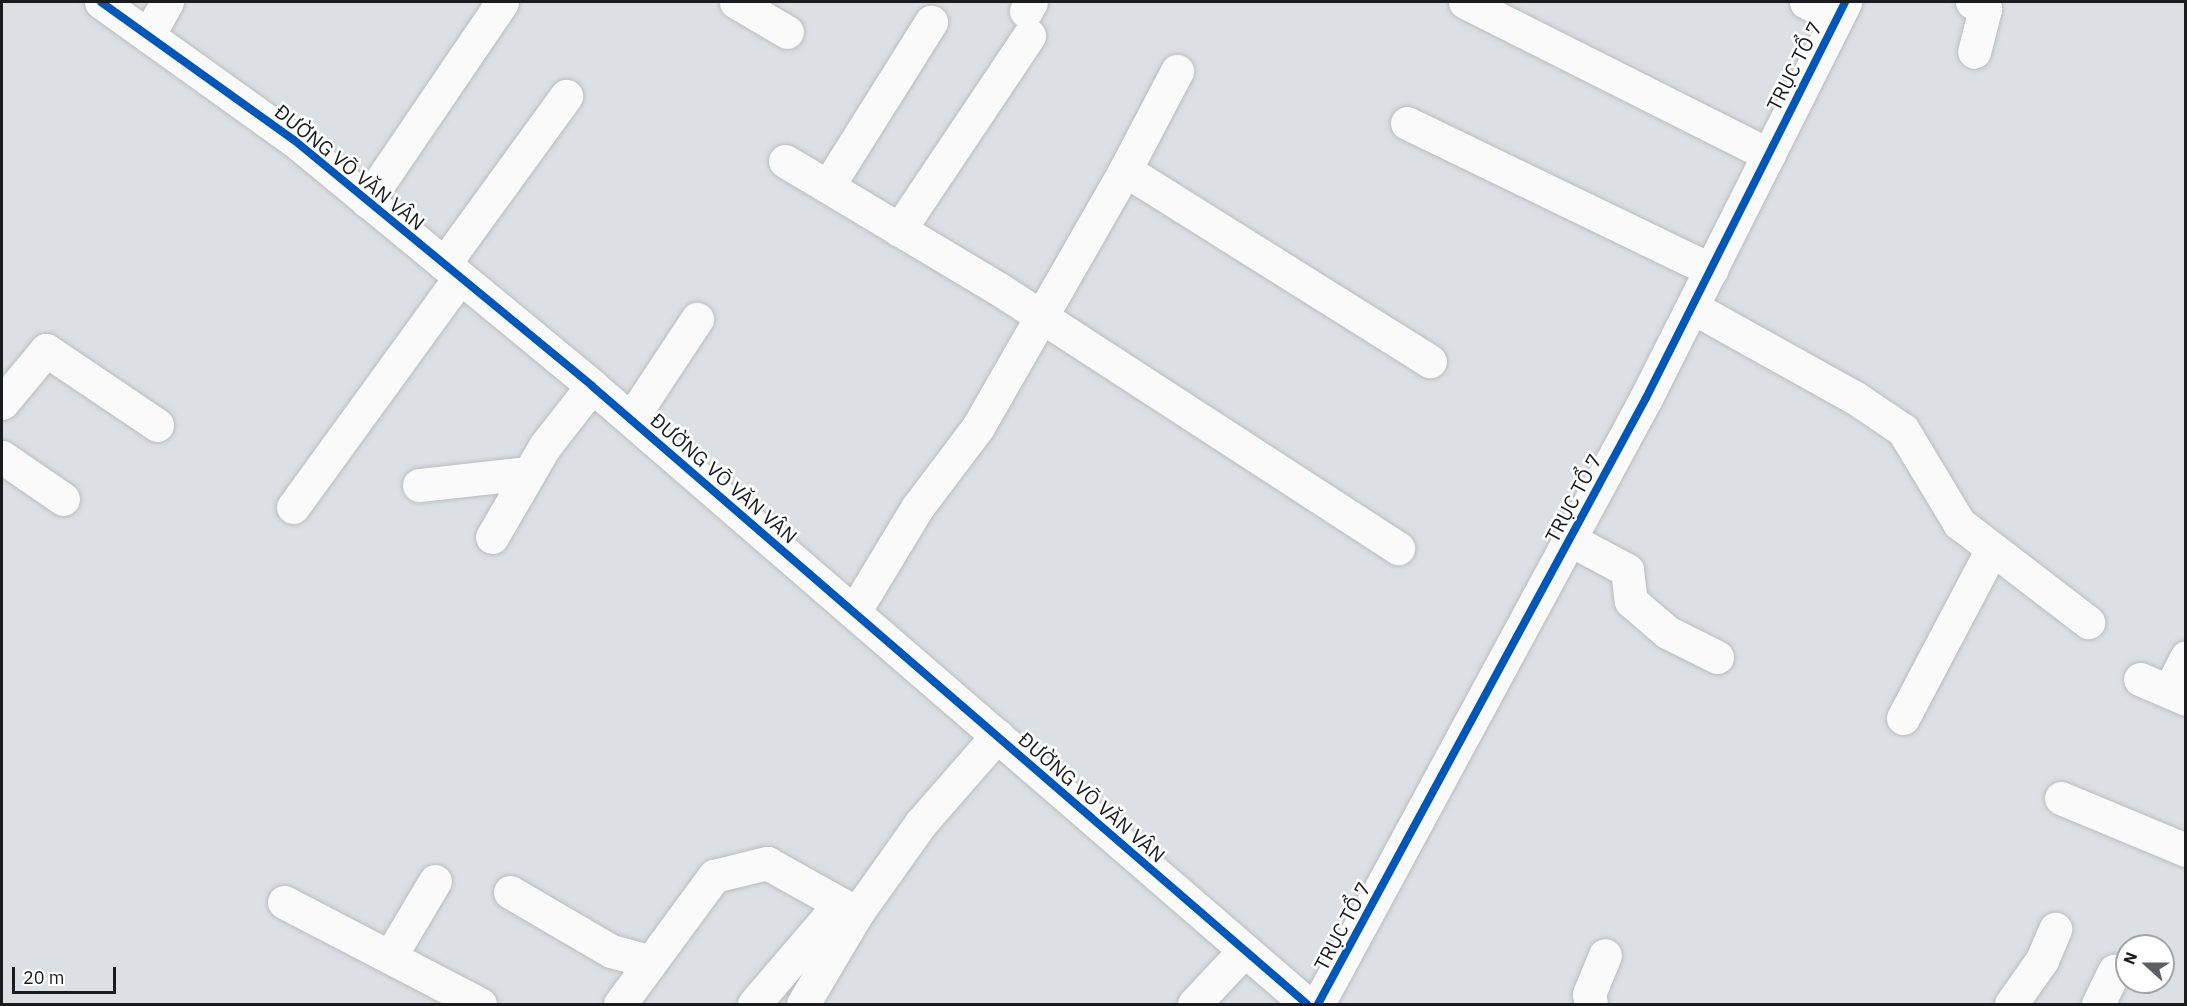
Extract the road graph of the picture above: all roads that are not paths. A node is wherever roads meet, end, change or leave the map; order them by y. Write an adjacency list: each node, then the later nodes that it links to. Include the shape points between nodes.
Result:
1 (101, 2): 12 (street, ĐƯỜNG VÕ VĂN VÂN)
2 (167, 2): 12 (street)
3 (502, 2): 21 (street)
4 (736, 2): 11 (street)
5 (1465, 2): 17 (street)
6 (1806, 2): 8 (street)
7 (1972, 2): 13 (street, via 1985,9)
8 (1841, 9): 17 (street, TRỤC TỔ 7)
9 (1029, 16): 22 (street)
10 (931, 22): 20 (street)
11 (787, 32)
12 (148, 36): 21 (street, ĐƯỜNG VÕ VĂN VÂN, via 294,140)
13 (1974, 52)
14 (1177, 70): 19 (street)
15 (566, 96): 24 (street)
16 (1407, 123): 23 (street)
17 (1769, 155): 23 (street, TRỤC TỔ 7)
18 (785, 161): 20 (street)
19 (1125, 170): 27 (street); 28 (street)
20 (828, 186): 22 (street)
21 (367, 201): 24 (street, ĐƯỜNG VÕ VĂN VÂN)
22 (899, 230): 27 (street)
23 (1711, 270): 25 (street, TRỤC TỔ 7)
24 (452, 271): 29 (street, ĐƯỜNG VÕ VĂN VÂN); 37 (street)
25 (1692, 307): 39 (street, TRỤC TỔ 7); 41 (street, via 1854,397 1902,430 1959,523)
26 (697, 319): 31 (street)
27 (1039, 320): 40 (street); 42 (street, via 978,427 917,508)
28 (1430, 361)
29 (592, 386): 31 (street, ĐƯỜNG VÕ VĂN VÂN); 34 (street)
30 (2, 403): 32 (street, via 46,350)
31 (631, 419): 42 (street, ĐƯỜNG VÕ VĂN VÂN)
32 (157, 425)
33 (2, 457): 36 (street)
34 (527, 473): 35 (street); 38 (street)
35 (419, 485)
36 (63, 499)
37 (292, 507)
38 (492, 537)
39 (1569, 540): 44 (street, via 1627,570 1631,601 1667,632); 67 (street, TRỤC TỔ 7)
40 (1398, 548)
41 (1992, 549): 43 (street); 47 (street)
42 (854, 612): 48 (street, ĐƯỜNG VÕ VĂN VÂN)
43 (2088, 622)
44 (1717, 657)
45 (2186, 657): 46 (street)
46 (2165, 690)
47 (1903, 718)
48 (997, 736): 54 (street); 56 (street, ĐƯỜNG VÕ VĂN VÂN)
49 (2061, 798): 50 (street)
50 (2186, 850)
51 (435, 881): 57 (street)
52 (510, 892): 59 (street, via 611,951)
53 (284, 902): 57 (street)
54 (848, 909): 59 (street, via 767,863 714,876); 63 (street); 64 (street)
55 (2055, 929): 69 (street, via 2042,960)
56 (1244, 951): 65 (street); 66 (street, ĐƯỜNG VÕ VĂN VÂN)
57 (391, 955): 61 (street)
58 (1605, 955): 68 (street, via 1589,994)
59 (648, 961): 62 (street)
60 (2114, 971): 70 (street)
61 (480, 1005)
62 (620, 1005)
63 (754, 1005)
64 (803, 1005)
65 (1194, 1005)
66 (1306, 1005)
67 (1318, 1005)
68 (1591, 1005)
69 (2011, 1005)
70 (2098, 1005)

